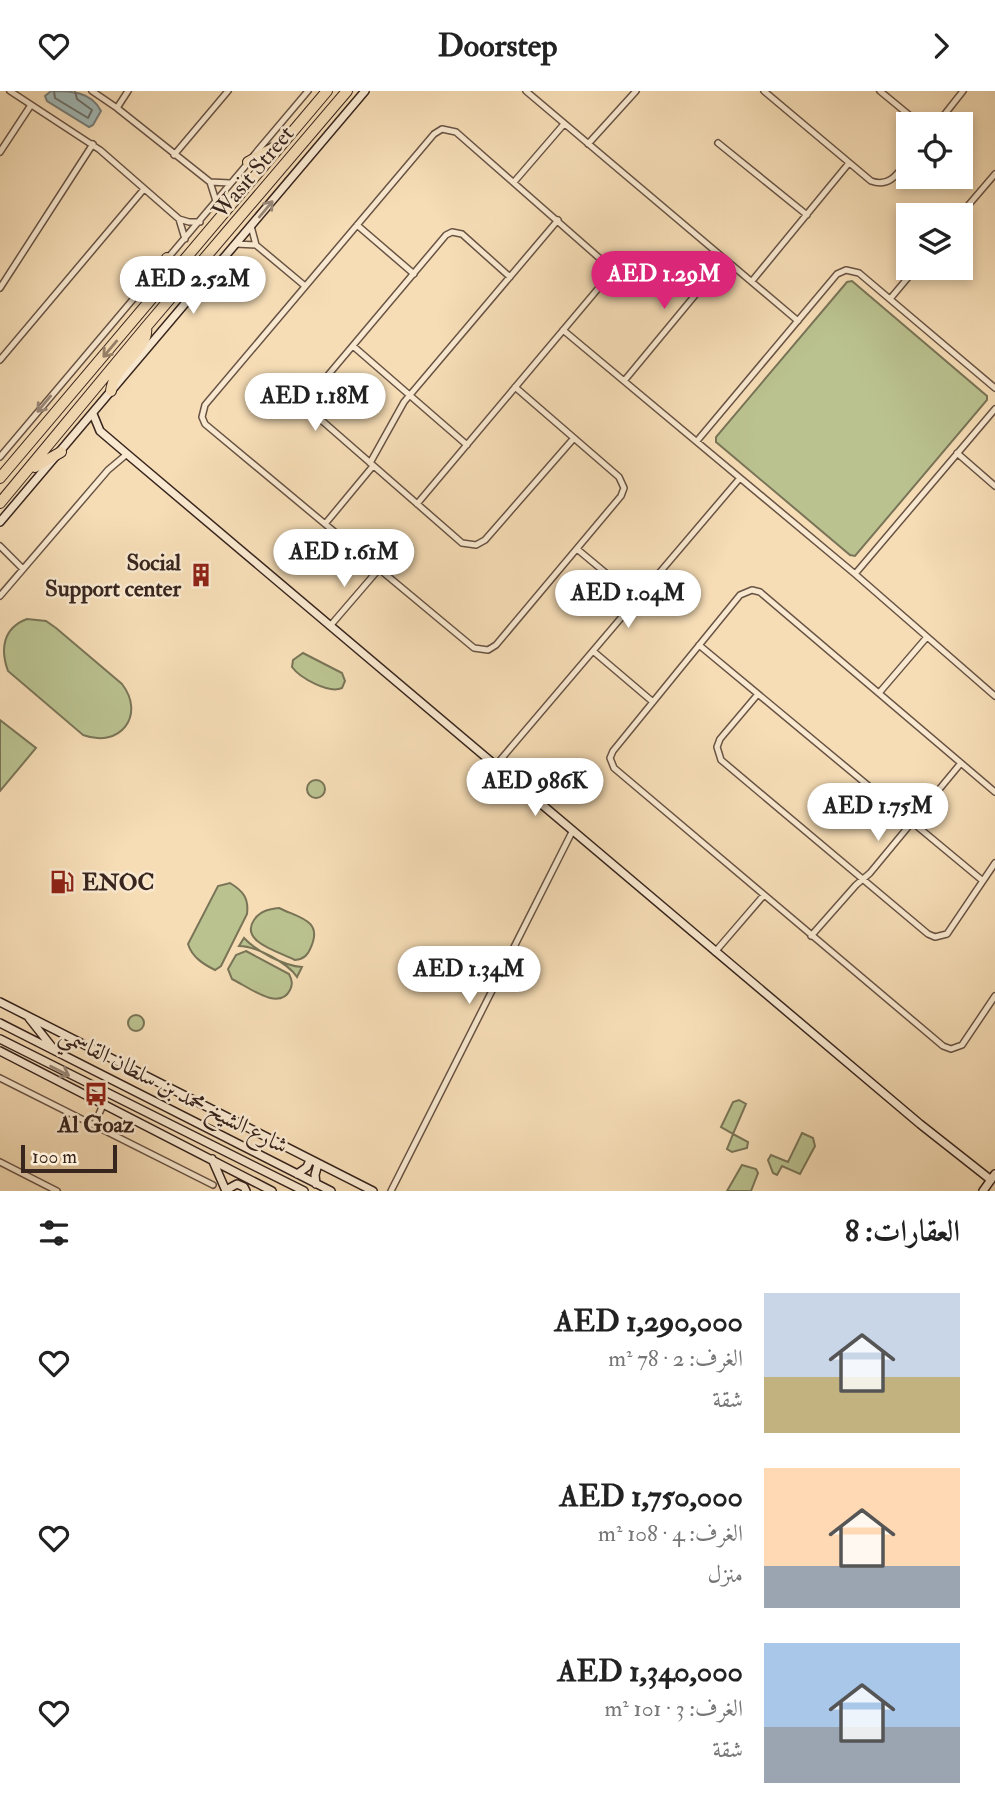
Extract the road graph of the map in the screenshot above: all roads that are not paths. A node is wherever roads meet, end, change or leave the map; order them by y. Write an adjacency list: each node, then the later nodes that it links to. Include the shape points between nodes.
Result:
1 (10, 91): 14 (street)
2 (92, 91): 15 (street)
3 (128, 91): 15 (street)
4 (228, 91): 24 (street)
5 (308, 91): 25 (street)
6 (327, 91): 19 (highway, Wasit Street)
7 (347, 91): 55 (highway, Wasit Street)
8 (365, 91): 40 (street, one-way to 8)
9 (526, 91): 18 (street)
10 (636, 91): 20 (street)
11 (764, 91): 26 (street)
12 (880, 91): 16 (street)
13 (963, 91): 17 (street)
14 (31, 104): 22 (street); 23 (street)
15 (117, 108): 24 (street)
16 (905, 112)
17 (946, 112)
18 (565, 124): 20 (street); 30 (street)
19 (287, 138): 25 (highway); 54 (highway, Wasit Street)
20 (588, 143): 45 (street)
21 (718, 143): 35 (street)
22 (93, 144): 32 (street); 51 (street)
23 (0, 152)
24 (174, 155): 29 (street)
25 (248, 162): 31 (street)
26 (849, 163): 27 (street, via 879,184); 35 (street)
27 (896, 174)
28 (995, 174): 34 (street)
29 (210, 182): 31 (street); 33 (street)
30 (514, 182): 37 (street); 39 (street, via 456,132 442,129)
31 (230, 183): 33 (street)
32 (144, 188): 36 (street); 58 (street)
33 (216, 201): 38 (street)
34 (970, 203)
35 (807, 215): 49 (street)
36 (179, 219): 38 (street); 41 (street)
37 (558, 220): 47 (street); 56 (street, via 606,263 609,272)
38 (200, 222): 41 (street)
39 (357, 225): 46 (street); 50 (street)
40 (251, 226): 42 (street); 43 (street)
41 (185, 239): 44 (street)
42 (236, 244): 43 (street); 62 (street)
43 (256, 245): 50 (street)
44 (167, 258): 54 (highway, via 159,280 135,310); 74 (street, one-way to 74)
45 (725, 259): 49 (street); 59 (street)
46 (414, 274): 47 (street, via 446,235 455,232); 57 (street)
47 (510, 277): 63 (street)
48 (906, 280): 52 (street)
49 (752, 281): 53 (street)
50 (305, 286): 83 (street, via 205,405 202,417)
51 (0, 288)
52 (890, 299): 53 (street, via 859,273 846,269); 61 (street)
53 (798, 321): 69 (street)
54 (132, 322): 77 (highway, Wasit Street, one-way to 77)
55 (146, 327): 62 (highway, via 145,339 116,374); 76 (highway, Wasit Street)
56 (563, 330): 59 (street); 60 (street)
57 (353, 346): 63 (street); 75 (street, via 313,393 310,407)
58 (0, 360)
59 (624, 381): 69 (street)
60 (515, 387): 68 (street); 70 (street)
61 (995, 388)
62 (111, 391): 65 (street)
63 (410, 395): 70 (street); 75 (street)
64 (995, 409): 72 (street)
65 (93, 414): 66 (street); 67 (street)
66 (80, 429): 67 (street); 71 (street)
67 (100, 431): 73 (street)
68 (574, 438): 81 (street, via 481,543 462,543); 85 (street, via 619,477 624,488)
69 (697, 442): 78 (street)
70 (467, 445): 81 (street)
71 (61, 452): 76 (highway); 82 (street)
72 (957, 453): 79 (street); 88 (street)
73 (127, 454): 86 (street); 91 (street)
74 (0, 457)
75 (372, 465): 81 (street); 83 (street)
76 (25, 473): 80 (highway, Wasit Street)
77 (0, 478)
78 (740, 478): 88 (street); 90 (street)
79 (995, 486)
80 (0, 503)
81 (417, 504)
82 (0, 523)
83 (325, 524): 87 (street)
84 (0, 547): 86 (street)
85 (577, 549): 87 (street, via 496,645 484,651 474,648); 90 (street)
86 (23, 569): 89 (street)
87 (379, 569): 91 (street)
88 (855, 574): 92 (street)
89 (0, 596)
90 (637, 599): 94 (street)
91 (330, 626): 100 (street)
92 (927, 637): 95 (street); 97 (street)
93 (699, 645): 95 (street, via 740,595 756,590); 96 (street); 98 (street)
94 (593, 651): 98 (street); 100 (street)
95 (879, 693): 99 (street)
96 (758, 694): 102 (street); 105 (street, via 720,739 719,756)
97 (995, 697)
98 (653, 702): 107 (street, via 613,751 612,765)
99 (961, 763): 101 (street); 102 (street)
100 (496, 765): 103 (street)
101 (995, 792)
102 (913, 823): 105 (street); 106 (street)
103 (572, 832): 109 (street); 137 (street)
104 (995, 863): 106 (street)
105 (863, 879): 106 (street, via 935,937 947,934); 108 (street)
106 (983, 881)
107 (764, 895): 108 (street); 109 (street)
108 (811, 936): 110 (street, via 947,1048 962,1045)
109 (715, 952): 126 (street, via 920,1124)
110 (995, 996)
111 (0, 1002): 112 (street)
112 (29, 1017): 116 (street); 124 (street)
113 (0, 1023): 116 (street, شارع الشيخ محمد بن سلطان القاسمي)
114 (0, 1039): 119 (street, شارع الشيخ محمد بن سلطان القاسمي, one-way to 119)
115 (0, 1051): 118 (street)
116 (59, 1053): 125 (street, شارع الشيخ محمد بن سلطان القاسمي)
117 (0, 1078): 120 (street)
118 (103, 1104): 120 (street); 121 (street)
119 (131, 1107): 121 (street); 134 (street, شارع الشيخ محمد بن سلطان القاسمي)
120 (94, 1125): 128 (street)
121 (156, 1129): 122 (street)
122 (212, 1159): 130 (street); 133 (street)
123 (0, 1162): 129 (street)
124 (314, 1162): 125 (street); 127 (street); 136 (street)
125 (297, 1174): 127 (street, شارع الشيخ محمد بن سلطان القاسمي)
126 (993, 1177): 138 (street)
127 (316, 1184): 135 (street, شارع الشيخ محمد بن سلطان القاسمي)
128 (213, 1185)
129 (42, 1188): 131 (street)
130 (226, 1190): 132 (street, via 237,1184)
131 (57, 1191)
132 (246, 1191)
133 (272, 1191)
134 (304, 1191)
135 (331, 1191)
136 (373, 1191)
137 (391, 1191)
138 (983, 1191)

